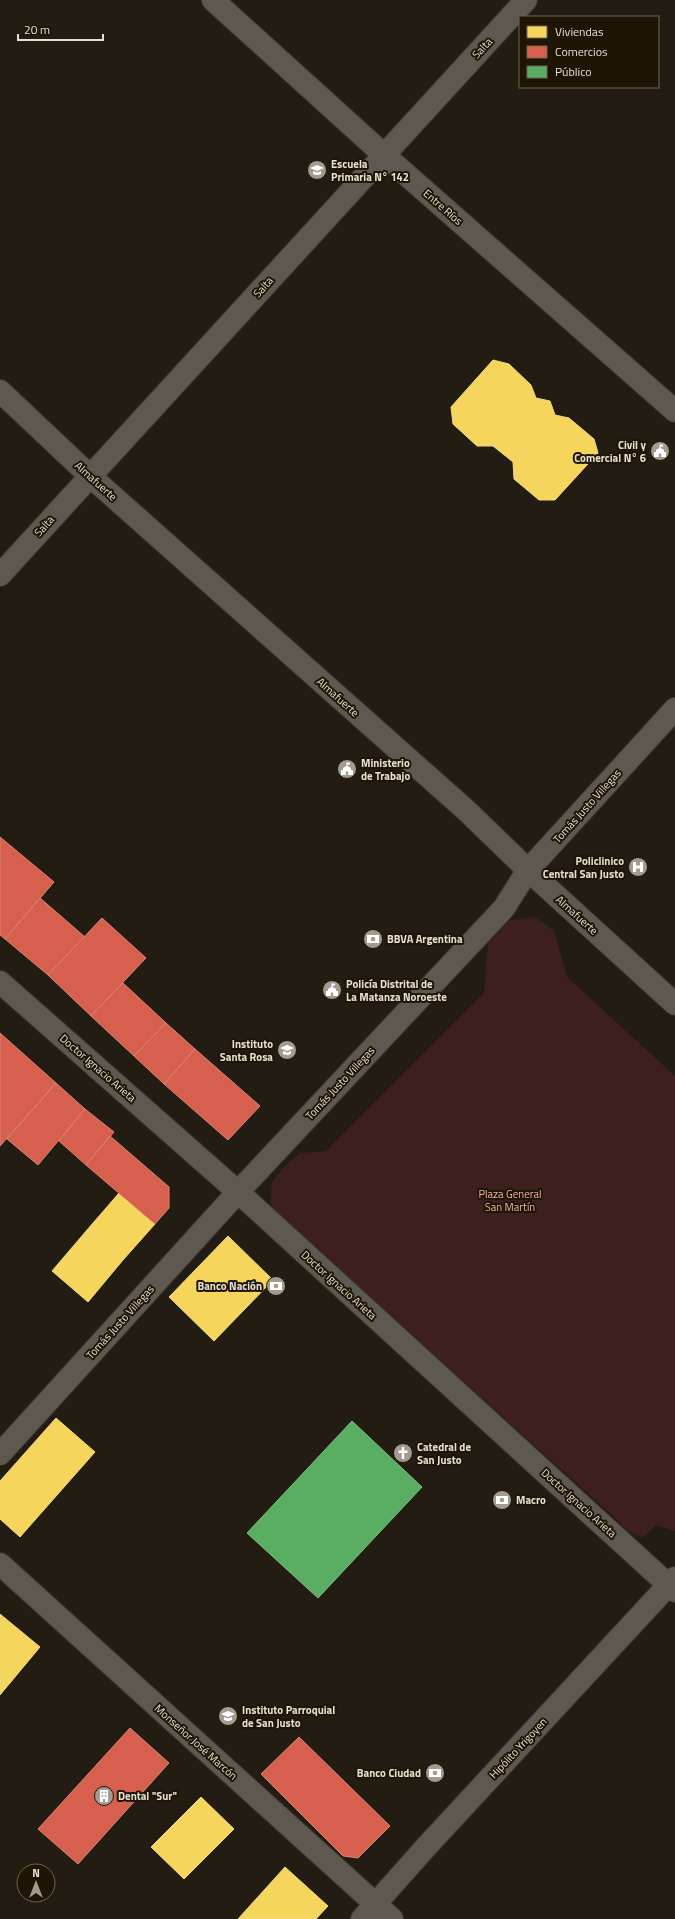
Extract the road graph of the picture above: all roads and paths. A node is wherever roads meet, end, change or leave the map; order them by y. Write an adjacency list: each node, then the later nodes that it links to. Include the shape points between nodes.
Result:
1 (213, 0): 3 (street, Entre Ríos)
2 (526, 0): 3 (street, Salta)
3 (384, 155): 5 (street, Entre Ríos); 6 (street, Salta)
4 (0, 391): 6 (street, Almafuerte)
5 (675, 411)
6 (90, 476): 7 (street, Salta); 9 (street, Almafuerte, via 461,806)
7 (0, 575)
8 (675, 709): 9 (street, Tomás Justo Villegas)
9 (528, 870): 11 (street, Almafuerte); 12 (street, Tomás Justo Villegas, via 504,908)
10 (0, 982): 12 (street, Doctor Ignacio Arieta)
11 (675, 1004)
12 (238, 1192): 13 (street, Tomás Justo Villegas); 15 (street, Doctor Ignacio Arieta)
13 (0, 1454)
14 (0, 1564): 16 (street, Monseñor José Marcón)
15 (673, 1585): 16 (street, Hipólito Yrigoyen, via 426,1847)
16 (369, 1912): 17 (street, Monseñor José Marcón)
17 (392, 1919)

